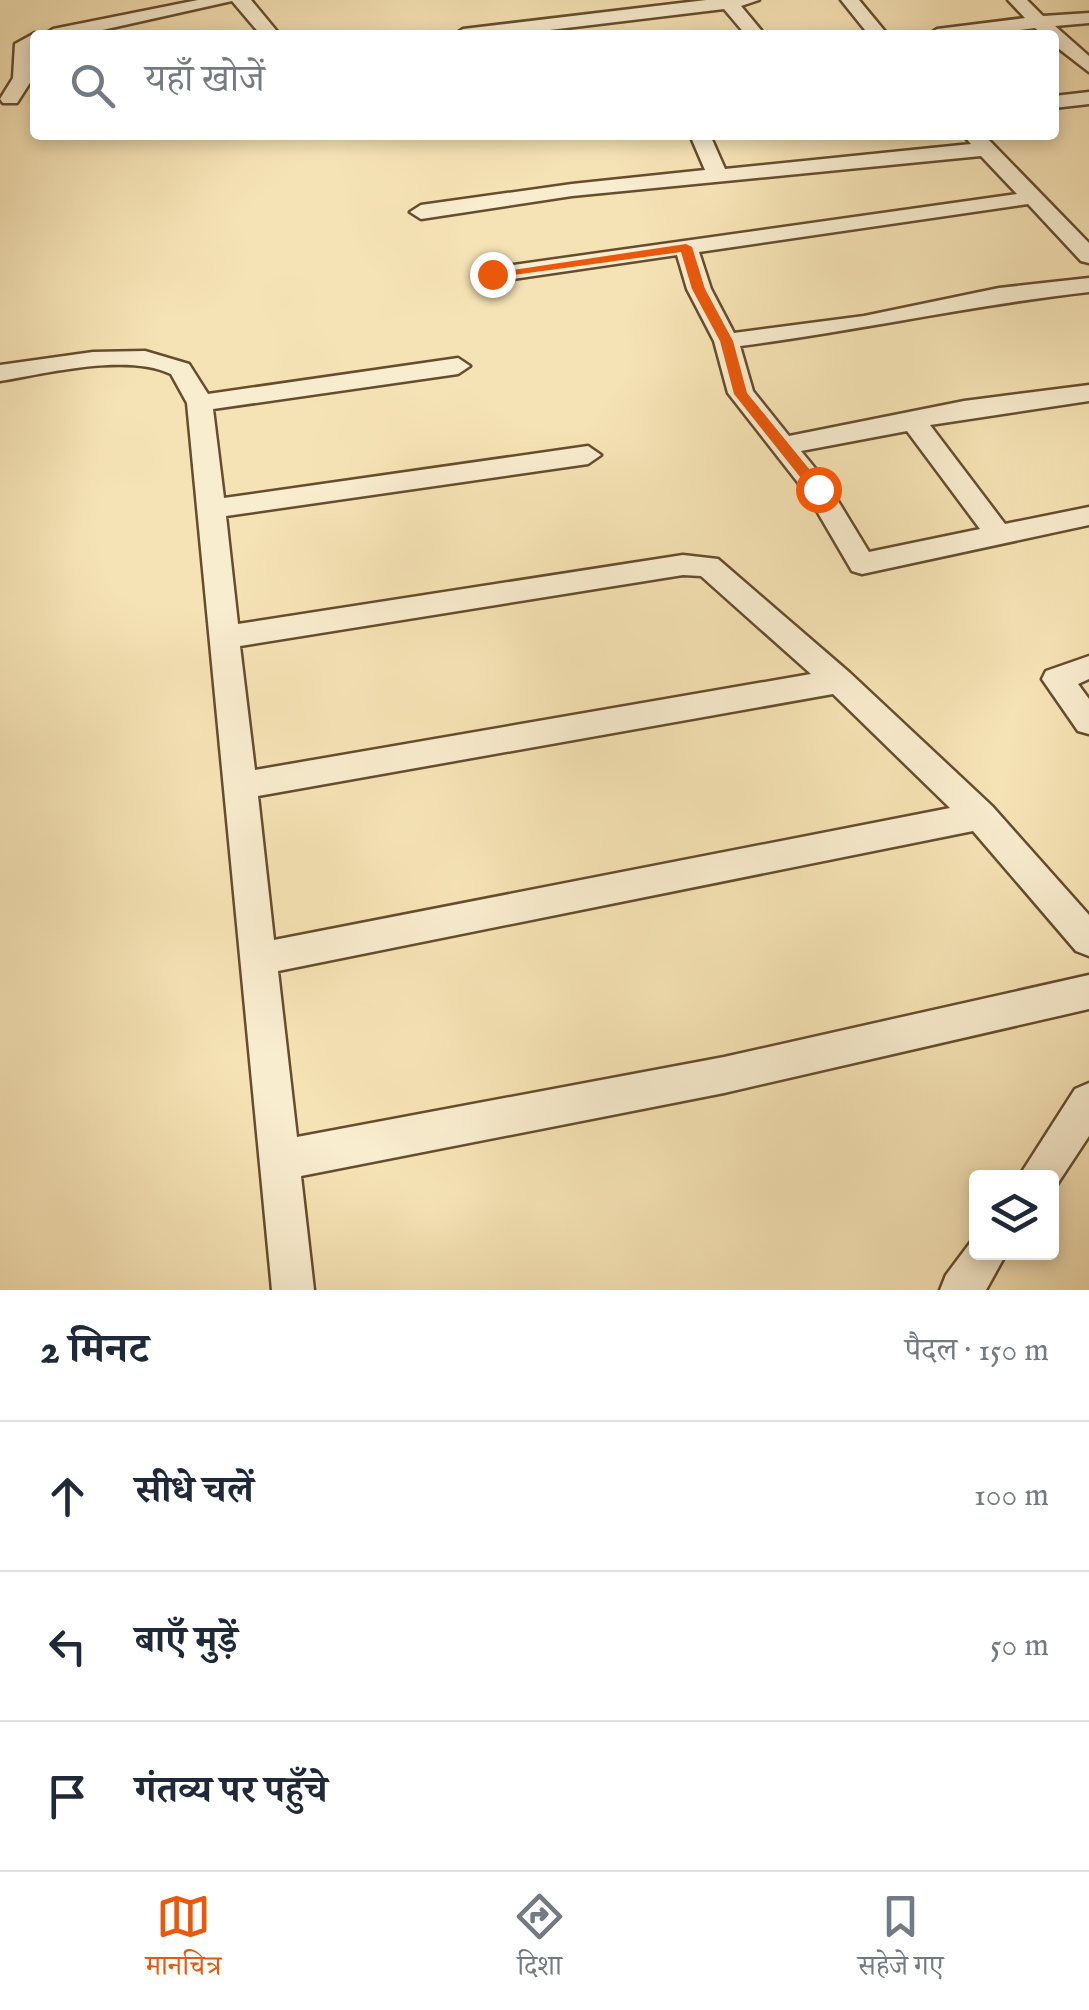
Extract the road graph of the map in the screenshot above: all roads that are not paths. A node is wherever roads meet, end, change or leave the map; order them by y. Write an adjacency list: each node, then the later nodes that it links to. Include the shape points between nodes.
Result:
1 (224, 0): 10 (street)
2 (241, 0): 11 (street)
3 (750, 0): 6 (street)
4 (850, 0): 14 (street)
5 (1017, 0): 9 (street)
6 (726, 2): 7 (street); 13 (street)
7 (619, 7): 12 (street)
8 (1089, 18): 9 (street)
9 (1039, 22): 15 (street); 16 (street)
10 (77, 30)
11 (267, 30)
12 (492, 30)
13 (751, 30)
14 (875, 30)
15 (976, 30)
16 (1048, 30)
17 (1059, 40): 19 (street)
18 (30, 41): 20 (street, via 24,44 23,78)
19 (1089, 66)
20 (10, 99)
21 (1087, 100): 22 (street)
22 (1059, 102)
23 (702, 140): 27 (street)
24 (844, 140): 26 (street)
25 (979, 142): 26 (street); 28 (street)
26 (859, 160): 27 (street)
27 (718, 177): 29 (street)
28 (1032, 197): 30 (street); 31 (street)
29 (421, 212)
30 (686, 247): 32 (street); 34 (street)
31 (1089, 256)
32 (492, 274)
33 (1089, 284): 34 (street)
34 (726, 341): 40 (street, via 741,394)
35 (458, 366): 38 (street)
36 (0, 373): 38 (street, via 158,359 181,369)
37 (1089, 393): 39 (street)
38 (200, 403): 42 (street)
39 (913, 421): 40 (street); 44 (street)
40 (783, 446): 44 (street, via 818,489 862,564)
41 (588, 455): 42 (street)
42 (212, 509): 45 (street)
43 (1089, 516): 44 (street)
44 (998, 534)
45 (225, 637): 47 (street, via 696,564 721,574); 49 (street)
46 (1089, 668): 48 (street, via 1057,678)
47 (839, 680): 49 (street); 50 (street)
48 (1089, 722)
49 (240, 786): 52 (street)
50 (980, 816): 51 (street); 52 (street)
51 (1089, 940)
52 (259, 959): 55 (street)
53 (1089, 992): 55 (street, via 724,1075)
54 (1089, 1102): 56 (street)
55 (280, 1160): 58 (street)
56 (1043, 1170)
57 (981, 1260): 59 (street)
58 (293, 1290)
59 (961, 1290)

